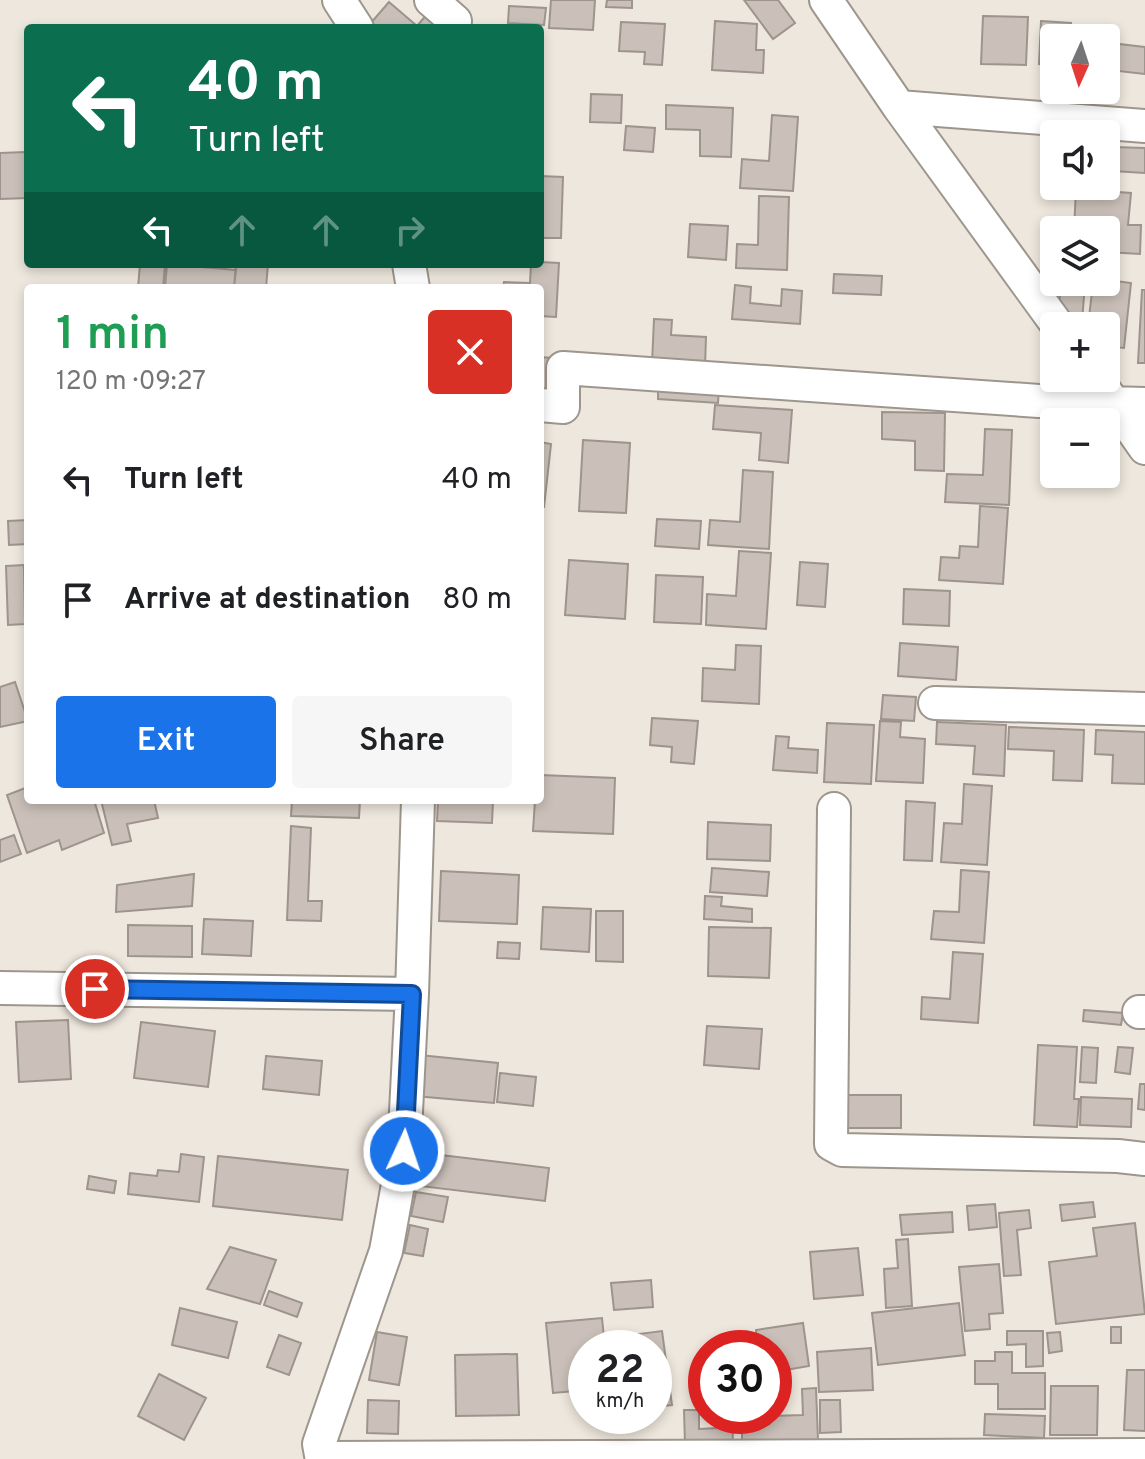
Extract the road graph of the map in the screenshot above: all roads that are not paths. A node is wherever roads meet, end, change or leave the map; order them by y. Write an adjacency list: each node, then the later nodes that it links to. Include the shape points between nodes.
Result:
1 (339, 0): 5 (street)
2 (431, 0): 4 (street)
3 (826, 0): 6 (street)
4 (455, 21)
5 (354, 24)
6 (899, 107): 7 (street); 8 (street)
7 (1145, 126)
8 (1048, 312)
9 (1092, 392): 13 (street, via 1039,401 563,368 563,407)
10 (1105, 392): 14 (street)
11 (1110, 392): 12 (street)
12 (1145, 404)
13 (544, 405)
14 (1145, 448)
15 (935, 703): 16 (street)
16 (1145, 709)
17 (418, 804): 20 (street)
18 (834, 809): 21 (street, via 831,1144 842,1150)
19 (0, 988): 20 (street)
20 (412, 994): 22 (street, via 404,1151 386,1251 319,1444 321,1455)
21 (1145, 1159)
22 (1145, 1455)

